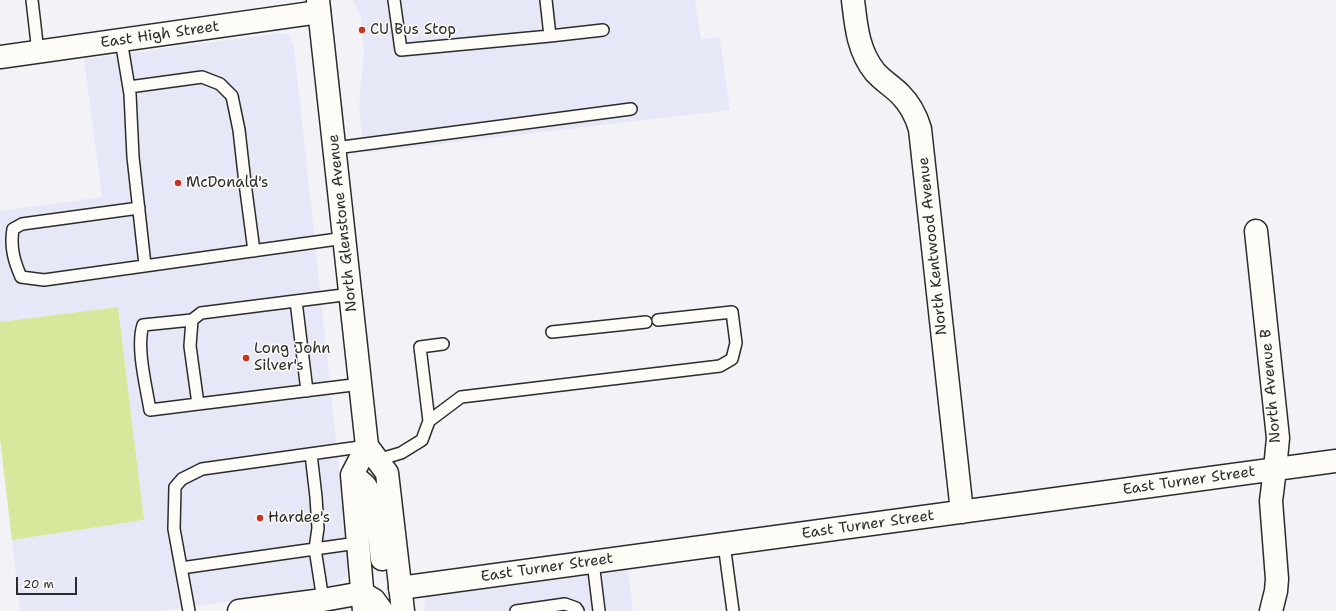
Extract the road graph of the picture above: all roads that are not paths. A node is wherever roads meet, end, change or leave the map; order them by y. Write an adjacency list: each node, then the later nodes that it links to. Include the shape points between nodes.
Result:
1 (32, 0): 9 (lane)
2 (394, 0): 7 (lane, via 401,50)
3 (546, 0): 7 (lane)
4 (853, 0): 35 (street, North Kentwood Avenue, via 857,35 867,60 874,71 906,101 920,128)
5 (318, 6): 8 (street, East High Street); 13 (street, North Glenstone Avenue)
6 (603, 30): 7 (lane)
7 (550, 36)
8 (120, 40): 9 (street, East High Street); 11 (lane)
9 (38, 52): 10 (street, East High Street)
10 (0, 57)
11 (129, 87): 14 (lane); 17 (lane, via 202,77 220,84 232,96 239,130)
12 (631, 109): 13 (lane)
13 (335, 148): 16 (street, North Glenstone Avenue)
14 (139, 208): 18 (lane); 18 (lane, via 22,224 13,229 14,260 21,278 44,280)
15 (1256, 232): 33 (street, North Avenue B, via 1278,438)
16 (345, 238): 17 (lane); 19 (street, North Glenstone Avenue)
17 (254, 252): 18 (lane)
18 (145, 265)
19 (351, 294): 20 (lane); 26 (street, North Glenstone Avenue)
20 (296, 301): 21 (lane, via 201,313); 27 (lane)
21 (192, 320): 28 (lane, via 190,346); 28 (lane, via 143,326 140,333 150,410)
22 (658, 320): 29 (lane, via 732,312 736,343 732,359 720,366 461,397)
23 (646, 322): 24 (lane)
24 (552, 332)
25 (443, 344): 29 (lane, via 420,347)
26 (361, 384): 27 (lane); 30 (street, North Glenstone Avenue)
27 (307, 390): 28 (lane)
28 (198, 404)
29 (429, 421): 30 (lane, via 422,440 401,453)
30 (372, 453): 31 (lane); 34 (street); 41 (street, North Glenstone Avenue, via 387,473)
31 (311, 454): 38 (lane, via 318,528); 40 (lane, via 202,469 182,479 175,487 174,528)
32 (1336, 461): 33 (street, East Turner Street)
33 (1275, 469): 35 (street, East Turner Street); 52 (street, North Avenue B, via 1271,501 1277,579)
34 (352, 475): 36 (street); 41 (street, via 365,486 372,498 385,574)
35 (962, 512): 37 (street, East Turner Street)
36 (357, 543): 38 (lane); 43 (street)
37 (724, 544): 39 (street, East Turner Street); 51 (lane)
38 (315, 549): 40 (lane); 42 (lane)
39 (593, 562): 41 (street, East Turner Street); 50 (lane)
40 (181, 568): 44 (lane)
41 (400, 588): 47 (street, North Glenstone Avenue)
42 (323, 600): 43 (street); 45 (street)
43 (363, 602): 46 (street, via 374,600)
44 (189, 611)
45 (240, 611)
46 (382, 611)
47 (403, 611)
48 (516, 611): 49 (lane, via 565,604)
49 (578, 611)
50 (599, 611)
51 (733, 611)
52 (1271, 611)

